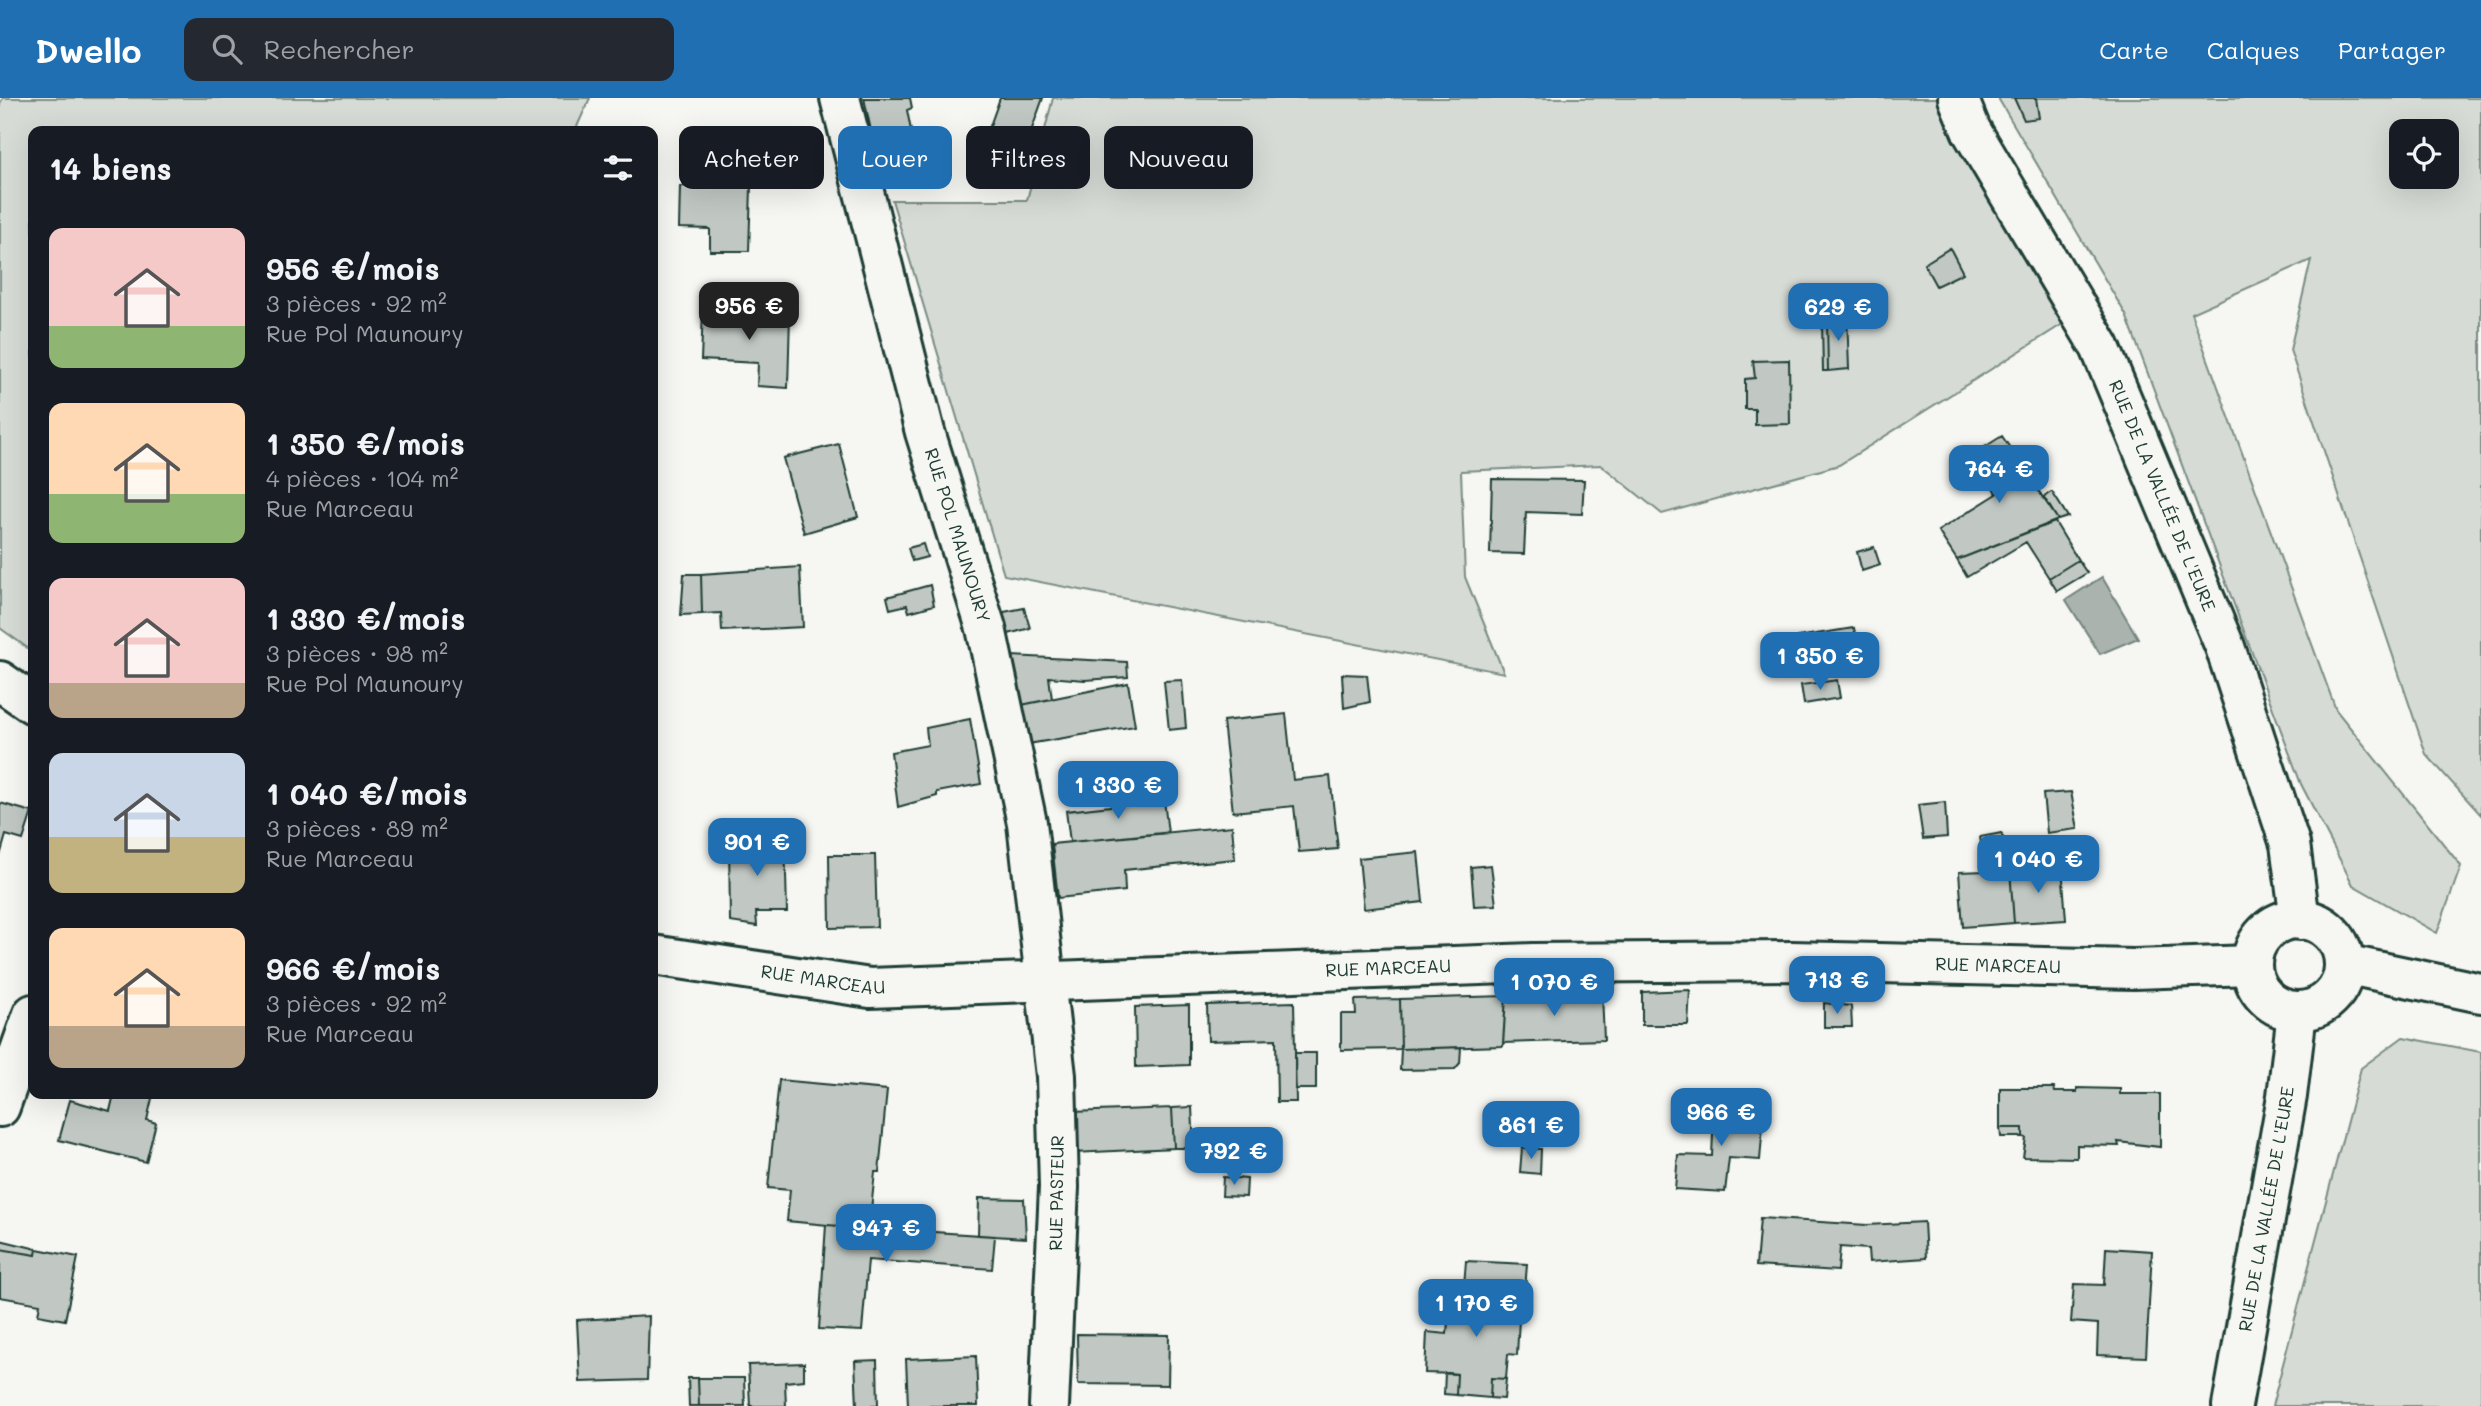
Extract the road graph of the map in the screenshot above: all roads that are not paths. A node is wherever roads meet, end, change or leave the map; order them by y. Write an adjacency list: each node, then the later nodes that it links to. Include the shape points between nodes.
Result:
1 (840, 98): 9 (street, RUE POL MAUNOURY, via 925,432 986,628 1027,823)
2 (1958, 98): 5 (street, RUE DE LA VALLÉE DE L'EURE, via 1971,130 2100,347 2225,646 2290,845)
3 (0, 681): 4 (street)
4 (28, 701)
5 (2300, 919): 7 (street, via 2313,922 2335,938); 8 (street, via 2272,927 2254,950)
6 (658, 956): 9 (street, RUE MARCEAU, via 870,988)
7 (2344, 964): 10 (street); 11 (street, via 2336,992 2325,1003)
8 (2252, 965): 9 (street, RUE MARCEAU, via 2134,969 1791,961 1533,963); 11 (street, via 2260,992 2270,1002)
9 (1047, 981): 14 (street, RUE PASTEUR, via 1059,1187)
10 (2481, 993)
11 (2297, 1012): 15 (street, RUE DE LA VALLÉE DE L'EURE, via 2287,1096)
12 (28, 1028): 13 (street)
13 (0, 1107)
14 (1049, 1406)
15 (2232, 1406)

